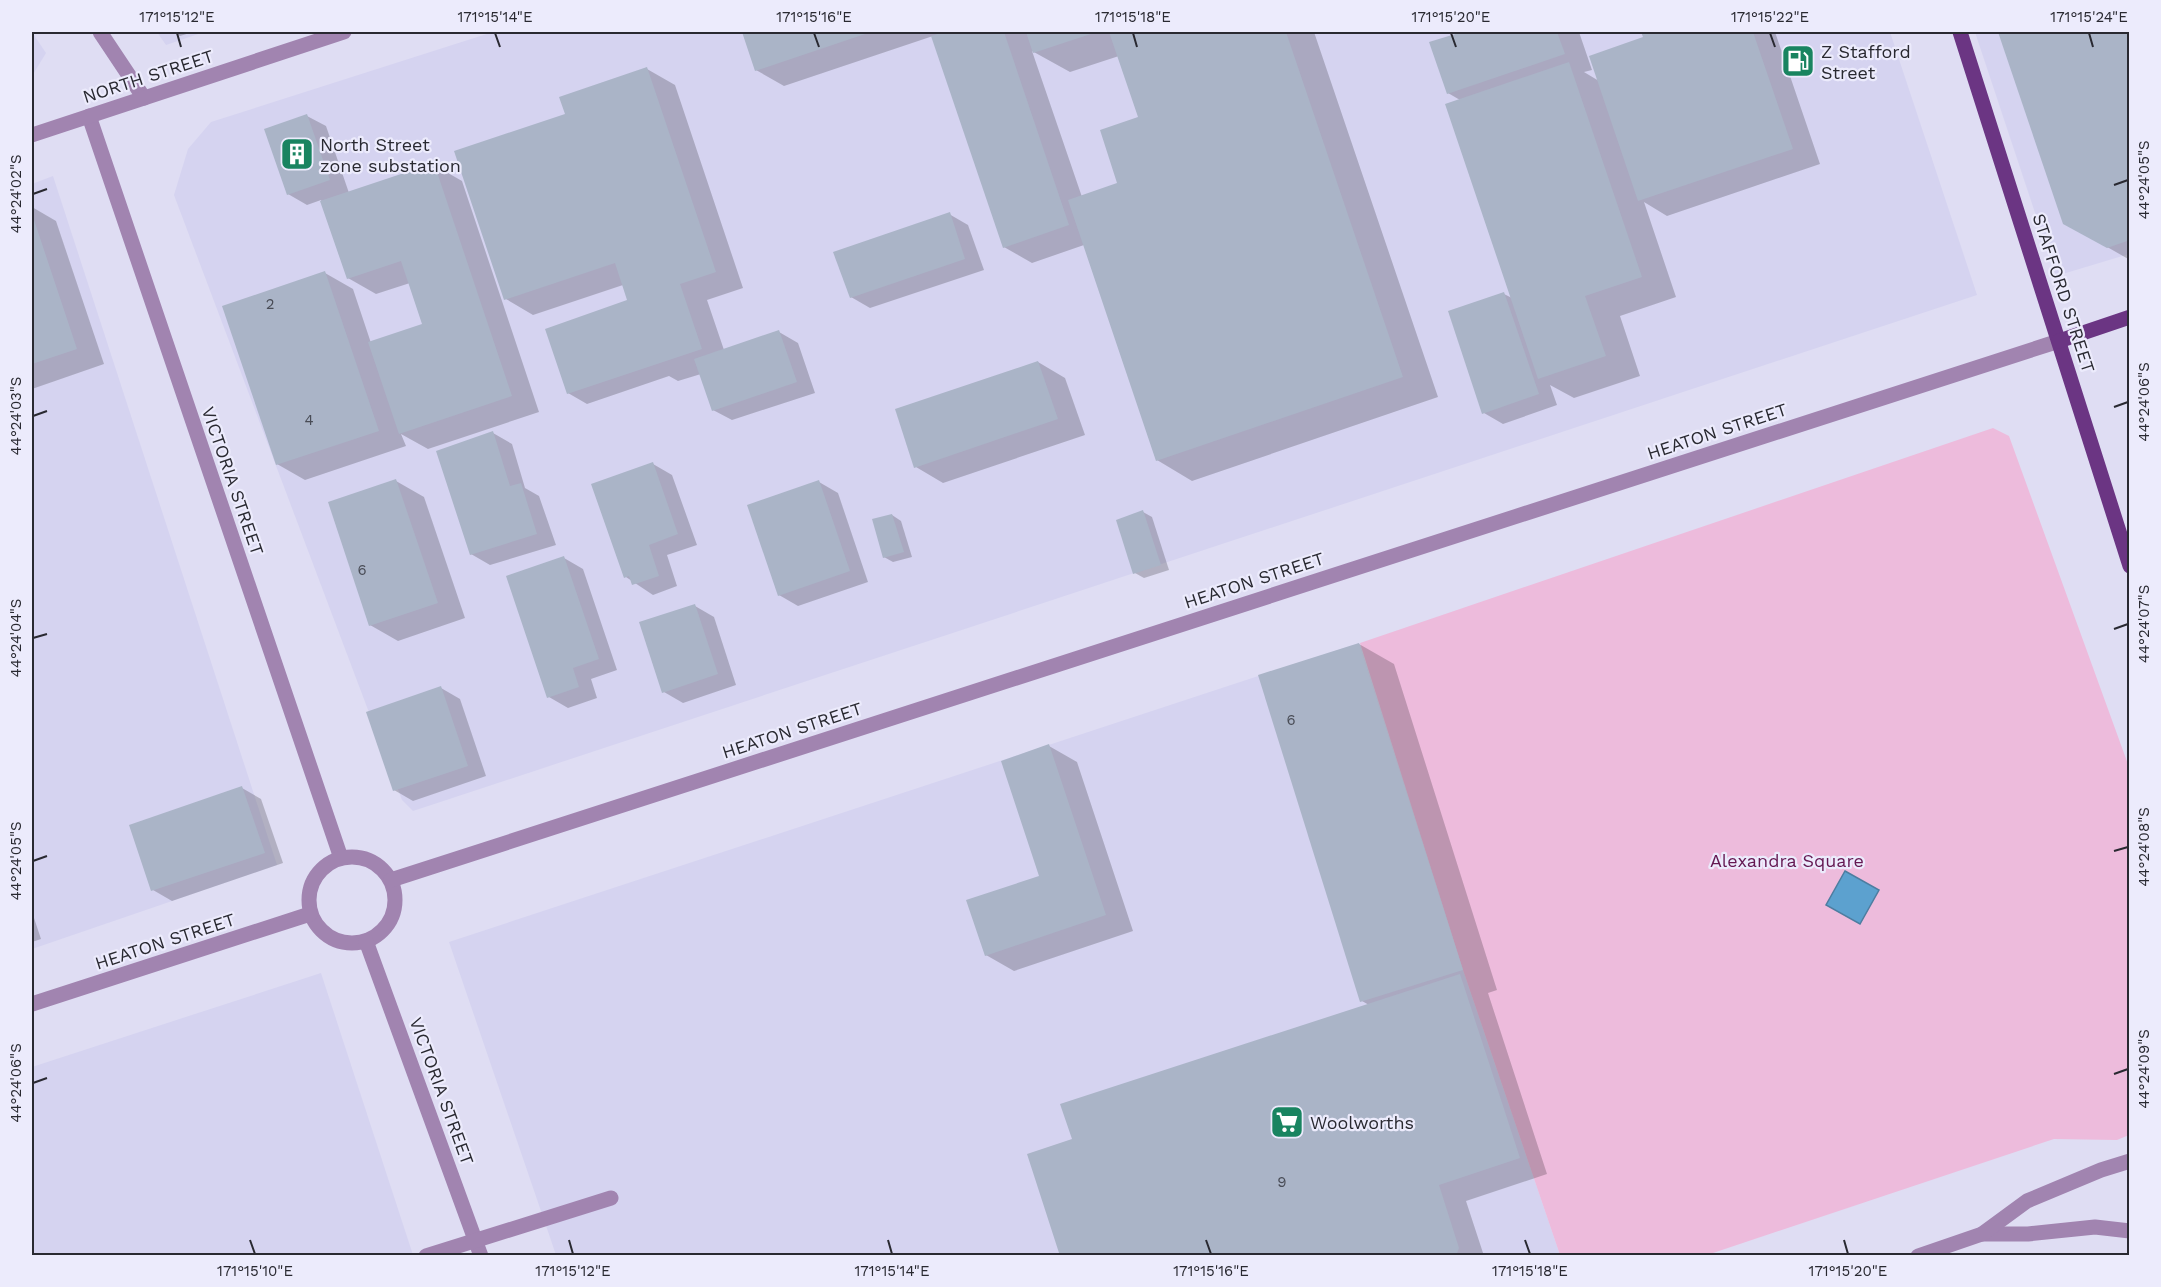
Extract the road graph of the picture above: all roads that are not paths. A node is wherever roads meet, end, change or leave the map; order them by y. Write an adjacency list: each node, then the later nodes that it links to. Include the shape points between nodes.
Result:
1 (100, 32): 4 (street)
2 (344, 32): 4 (street, NORTH STREET)
3 (1960, 32): 8 (main road, STAFFORD STREET)
4 (144, 98): 5 (street, NORTH STREET)
5 (89, 116): 6 (street, NORTH STREET); 10 (street, VICTORIA STREET)
6 (32, 135)
7 (2130, 317): 8 (main road, HEATON STREET)
8 (2059, 341): 9 (main road, STAFFORD STREET); 11 (street, HEATON STREET)
9 (2130, 566)
10 (341, 858): 11 (street, via 369,859); 12 (street, via 316,874 310,886)
11 (391, 880): 13 (street, via 395,909 389,923)
12 (310, 914): 13 (street, via 326,935 352,943); 14 (street, HEATON STREET)
13 (366, 940): 19 (street, VICTORIA STREET)
14 (32, 1004)
15 (2130, 1161): 18 (street, via 2027,1201)
16 (611, 1198): 19 (street)
17 (2130, 1232): 18 (street, via 2095,1227)
18 (1982, 1234): 22 (street)
19 (476, 1239): 20 (street); 21 (street, VICTORIA STREET)
20 (426, 1256)
21 (481, 1256)
22 (1918, 1256)

